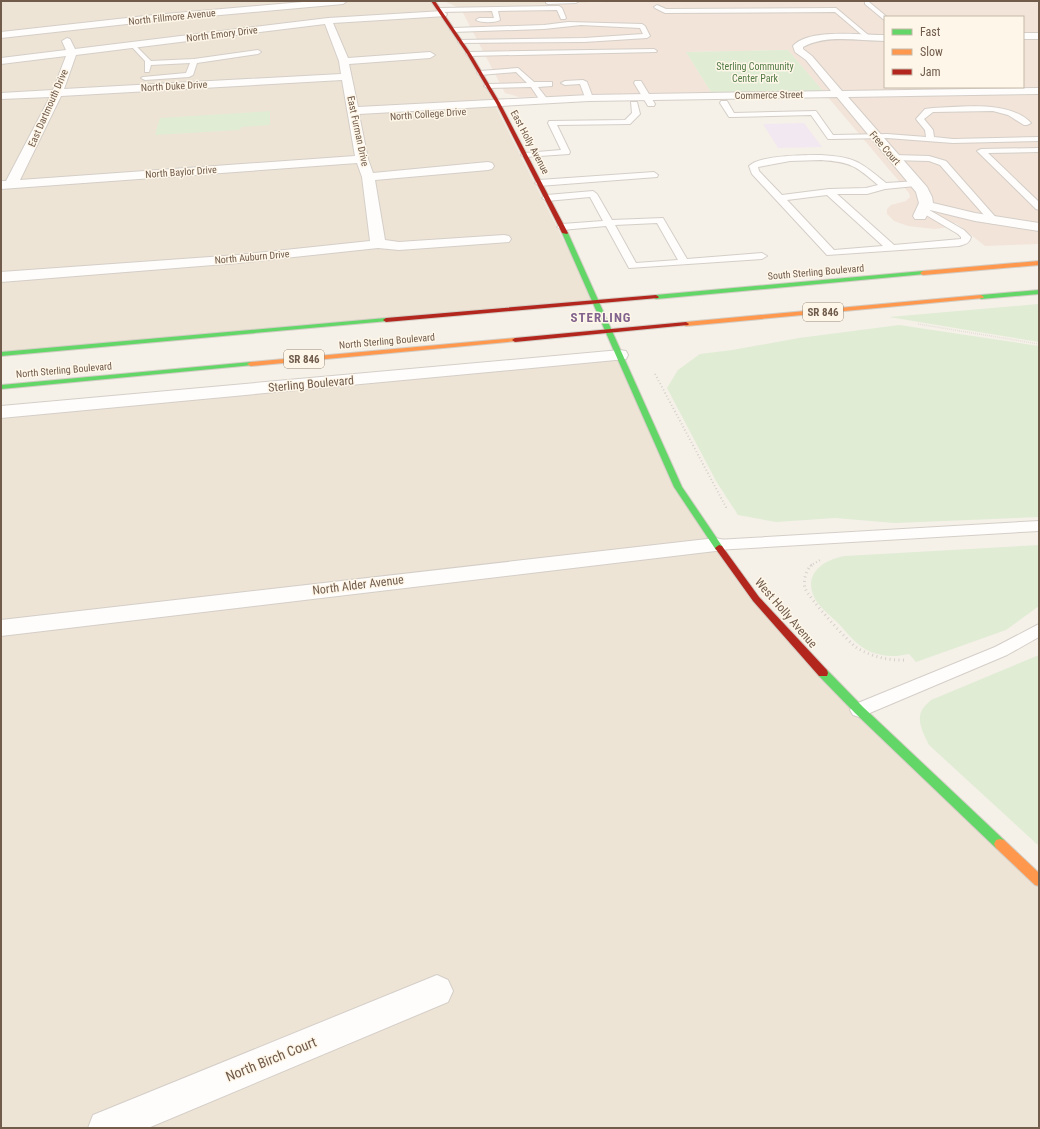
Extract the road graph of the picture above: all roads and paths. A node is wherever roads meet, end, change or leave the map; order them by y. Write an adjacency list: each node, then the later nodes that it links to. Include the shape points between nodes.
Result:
1 (343, 1): 13 (street, North Fillmore Avenue)
2 (433, 1): 10 (main road, East Holly Avenue)
3 (518, 2): 4 (lane)
4 (576, 2)
5 (867, 3): 8 (lane)
6 (657, 8): 18 (lane, via 665,11 836,10)
7 (495, 9): 9 (lane, via 559,8); 10 (lane); 12 (lane, via 497,20)
8 (884, 17)
9 (563, 18)
10 (448, 19): 11 (street, North Emory Drive); 19 (main road, East Holly Avenue); 19 (lane, via 544,27 615,24 642,26 647,36 584,40)
11 (328, 21): 20 (street, North Emory Drive); 29 (street, East Furman Drive)
12 (469, 21)
13 (64, 29): 14 (street, North Fillmore Avenue); 23 (street)
14 (1, 35)
15 (1024, 36): 16 (street)
16 (1039, 36)
17 (884, 38): 18 (street)
18 (870, 39): 21 (street); 42 (street, Free Court, via 828,38 798,46 802,54 812,55)
19 (460, 41): 25 (main road, East Holly Avenue)
20 (133, 45): 23 (street, North Emory Drive); 30 (lane)
21 (825, 47)
22 (654, 51): 25 (lane)
23 (72, 52): 27 (street, North Emory Drive); 40 (street, East Dartmouth Drive)
24 (258, 52): 28 (lane)
25 (470, 54): 31 (main road, East Holly Avenue)
26 (430, 55): 29 (street)
27 (1, 61)
28 (194, 61): 30 (lane); 33 (lane, via 189,75)
29 (344, 61): 32 (street, East Furman Drive)
30 (148, 63): 33 (lane)
31 (480, 73): 37 (lane, via 518,70); 38 (main road, East Holly Avenue)
32 (348, 77): 33 (street, North Duke Drive); 51 (street, East Furman Drive)
33 (144, 83): 40 (street, North Duke Drive)
34 (565, 83): 43 (lane, via 583,82)
35 (638, 83): 46 (lane)
36 (549, 84): 37 (lane)
37 (533, 85): 38 (lane); 45 (lane)
38 (488, 86): 49 (main road, East Holly Avenue)
39 (1039, 91): 42 (street, Commerce Street)
40 (57, 93): 41 (street, North Duke Drive); 70 (street, East Dartmouth Drive)
41 (1, 96)
42 (842, 97): 44 (street, Commerce Street); 46 (street, Commerce Street); 47 (street, Commerce Street); 58 (street, Free Court)
43 (589, 98): 45 (street, Commerce Street); 46 (street, Commerce Street)
44 (1039, 98)
45 (544, 100): 49 (street, Commerce Street)
46 (649, 101): 47 (street, Commerce Street); 48 (street, Commerce Street)
47 (724, 103): 58 (lane, via 732,115 813,114 831,137)
48 (634, 104): 49 (street, Commerce Street); 62 (lane, via 636,114 627,122 552,123 566,152)
49 (500, 106): 51 (street, North College Drive); 62 (main road, East Holly Avenue)
50 (973, 114): 53 (lane)
51 (354, 115): 64 (street, East Furman Drive)
52 (949, 115): 54 (lane)
53 (1016, 115): 54 (lane, via 979,109 938,109); 55 (lane); 57 (lane, via 1030,123)
54 (923, 116): 56 (lane); 60 (lane)
55 (991, 118)
56 (934, 119)
57 (1039, 134)
58 (875, 136): 60 (lane); 63 (street, Free Court)
59 (1039, 139): 60 (lane)
60 (932, 140)
61 (1039, 150): 75 (lane, via 981,151)
62 (525, 155): 68 (main road, East Holly Avenue)
63 (894, 158): 69 (street, Free Court); 77 (lane, via 929,159 943,163)
64 (362, 159): 67 (street, East Furman Drive); 70 (street, North Baylor Drive)
65 (488, 166): 67 (street)
66 (654, 175): 68 (lane)
67 (368, 177): 82 (street, East Furman Drive)
68 (539, 183): 73 (main road, East Holly Avenue)
69 (915, 183): 71 (lane); 76 (street, Free Court, via 924,194)
70 (6, 185)
71 (884, 186): 72 (lane, via 867,190); 74 (lane, via 857,164 846,159 814,157 761,162 753,166 755,172)
72 (829, 192): 74 (lane); 83 (lane)
73 (547, 198): 78 (lane, via 593,194); 79 (main road, East Holly Avenue)
74 (780, 198): 83 (lane, via 831,253)
75 (1039, 207)
76 (924, 210): 77 (street); 83 (lane, via 961,232 966,237 965,240 959,243)
77 (994, 221): 80 (street)
78 (609, 222): 79 (lane); 85 (lane, via 660,220); 85 (lane, via 633,266)
79 (562, 226): 89 (main road, East Holly Avenue)
80 (1039, 228)
81 (504, 240): 82 (street, North Auburn Drive, via 399,246)
82 (378, 244): 87 (street, North Auburn Drive, via 238,259)
83 (890, 248)
84 (762, 256): 85 (lane)
85 (684, 262)
86 (1039, 263): 89 (main road, South Sterling Boulevard)
87 (1, 277)
88 (1039, 292): 90 (main road, SR 846)
89 (595, 302): 90 (main road, West Holly Avenue); 91 (main road, North Sterling Boulevard)
90 (608, 332): 92 (main road, West Holly Avenue); 94 (main road, North Sterling Boulevard / SR 846)
91 (1, 354)
92 (620, 355): 95 (street, Sterling Boulevard); 98 (main road, West Holly Avenue, via 678,487)
93 (655, 374): 96 (path)
94 (1, 387)
95 (1, 412)
96 (727, 509)
97 (1039, 526): 98 (lane)
98 (716, 545): 100 (street, North Alder Avenue); 103 (main road, West Holly Avenue, via 756,599)
99 (822, 559): 102 (path, via 809,567 805,577 805,587 812,600 856,647 892,661)
100 (1, 628)
101 (1039, 630): 103 (lane, via 1001,651)
102 (907, 660)
103 (859, 710): 104 (main road, West Holly Avenue)
104 (1039, 881)
105 (437, 991): 106 (street, North Birch Court)
106 (106, 1128)

